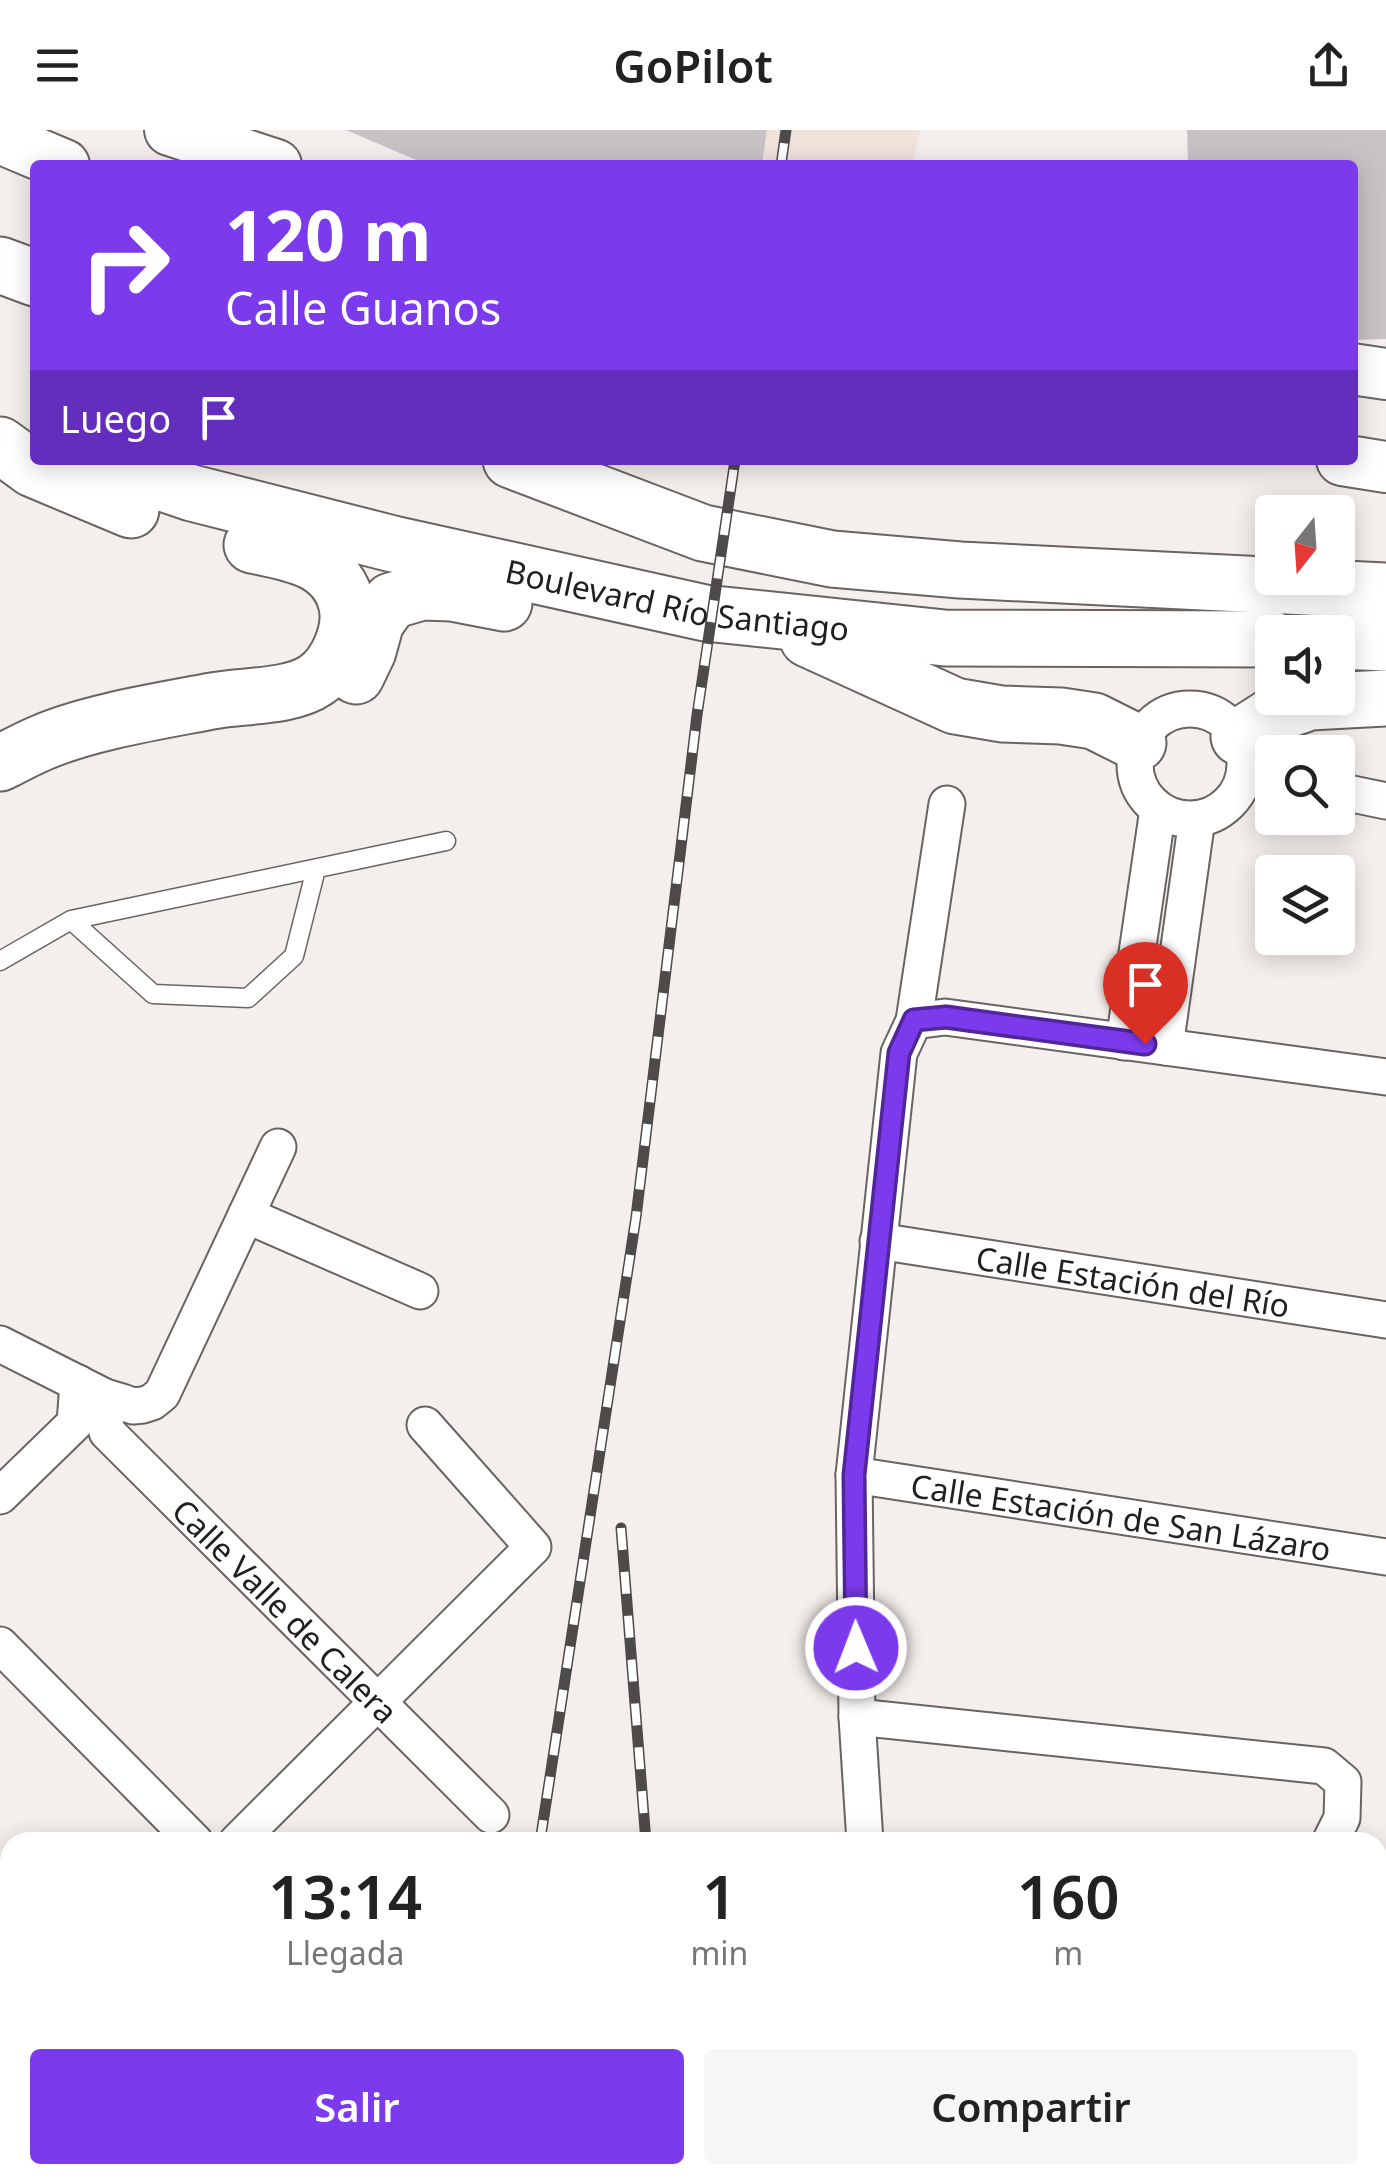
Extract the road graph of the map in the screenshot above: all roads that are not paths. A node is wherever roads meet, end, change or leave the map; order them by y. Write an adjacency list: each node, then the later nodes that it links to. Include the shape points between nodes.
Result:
1 (0, 138): 2 (main road)
2 (52, 160)
3 (0, 264): 4 (main road)
4 (30, 276)
5 (1358, 371): 6 (main road)
6 (1386, 374)
7 (0, 424): 8 (main road)
8 (30, 436)
9 (0, 445): 23 (main road, via 33,469 142,514 322,565 342,586 348,610 335,660 318,679 294,690 91,727)
10 (1358, 463): 13 (main road)
11 (110, 465): 15 (main road, Boulevard Río Santiago, via 393,544)
12 (524, 465): 14 (main road, Boulevard Río Santiago, via 703,534 832,560)
13 (1386, 467)
14 (1386, 591)
15 (705, 613): 16 (main road, Boulevard Río Santiago); 25 (main road, via 656,625 604,623 452,593 391,600 354,679 330,702 296,717 120,748)
16 (769, 621): 17 (main road, Boulevard Río Santiago, via 945,638); 21 (main road, via 955,706 1094,721)
17 (1255, 640)
18 (1355, 641): 19 (main road)
19 (1386, 643)
20 (1386, 698): 22 (main road, via 1310,702 1275,714)
21 (1138, 743): 22 (street, via 1161,716 1195,708 1228,722); 28 (street, via 1136,779)
22 (1252, 762): 29 (street, via 1228,804)
23 (0, 764)
24 (1355, 795): 26 (street)
25 (0, 797)
26 (1386, 801)
27 (947, 804): 34 (street)
28 (1158, 809): 29 (street); 35 (street)
29 (1197, 819): 36 (street)
30 (446, 841): 31 (lane)
31 (316, 869): 32 (lane); 32 (lane, via 294,956 248,998 153,994)
32 (70, 920): 33 (lane)
33 (0, 961)
34 (914, 1020): 35 (street, via 946,1017); 40 (street, via 899,1053)
35 (1124, 1042): 36 (street)
36 (1165, 1047): 37 (street)
37 (1386, 1077)
38 (278, 1147): 39 (street)
39 (246, 1215): 41 (street); 44 (street, via 162,1394 133,1406)
40 (878, 1241): 42 (street, Calle Estación del Río); 47 (street)
41 (420, 1291)
42 (1386, 1320)
43 (0, 1344): 44 (street)
44 (92, 1390): 46 (street, via 103,1410)
45 (425, 1424): 51 (street, via 533,1547)
46 (91, 1427): 48 (street); 51 (street, Calle Valle de Calera)
47 (854, 1475): 49 (street, Calle Estación de San Lázaro); 52 (street)
48 (0, 1496)
49 (1386, 1557)
50 (0, 1645): 54 (street)
51 (378, 1702): 53 (street, Calle Valle de Calera); 55 (street)
52 (856, 1716): 56 (street); 57 (street, via 1324,1766 1344,1782)
53 (490, 1815)
54 (185, 1832)
55 (247, 1832)
56 (864, 1832)
57 (1335, 1832)

